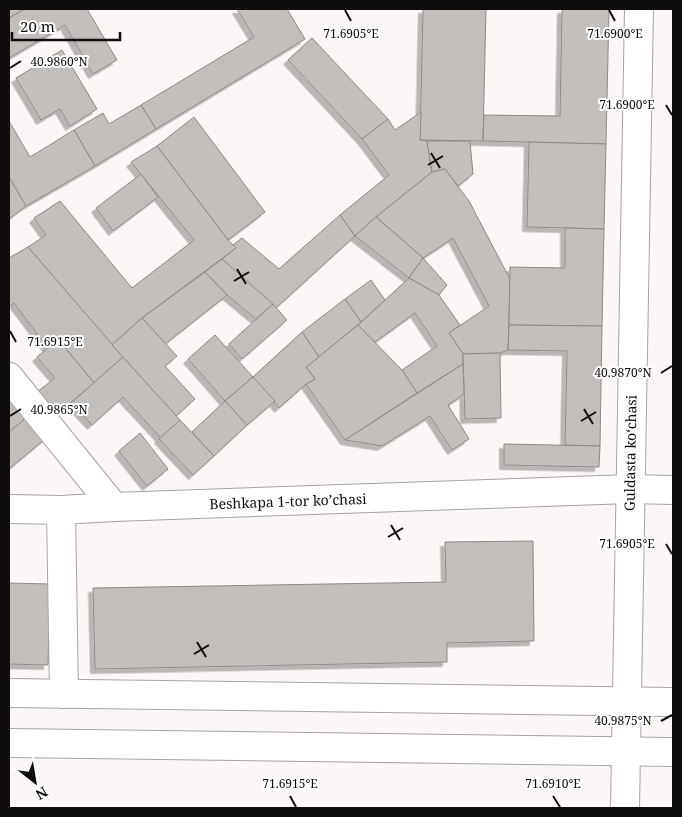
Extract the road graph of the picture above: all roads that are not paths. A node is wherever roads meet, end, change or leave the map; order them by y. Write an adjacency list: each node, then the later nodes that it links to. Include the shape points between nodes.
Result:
1 (639, 9): 3 (street, Guldasta koʻchasi)
2 (9, 377): 5 (street)
3 (630, 489): 4 (street, Beshkapa 1-tor koʼchasi); 5 (street, Beshkapa 1-tor koʼchasi); 10 (street, Guldasta koʻchasi)
4 (673, 490)
5 (114, 507): 7 (street, Beshkapa 1-tor koʼchasi)
6 (9, 509): 7 (street, Beshkapa 1-tor koʼchasi)
7 (61, 510): 9 (street)
8 (9, 693): 9 (street)
9 (64, 694): 10 (street)
10 (626, 702): 11 (street); 13 (street, Guldasta koʻchasi)
11 (673, 702)
12 (9, 743): 13 (street)
13 (626, 751): 14 (street); 15 (street, Guldasta koʻchasi)
14 (673, 752)
15 (625, 808)

